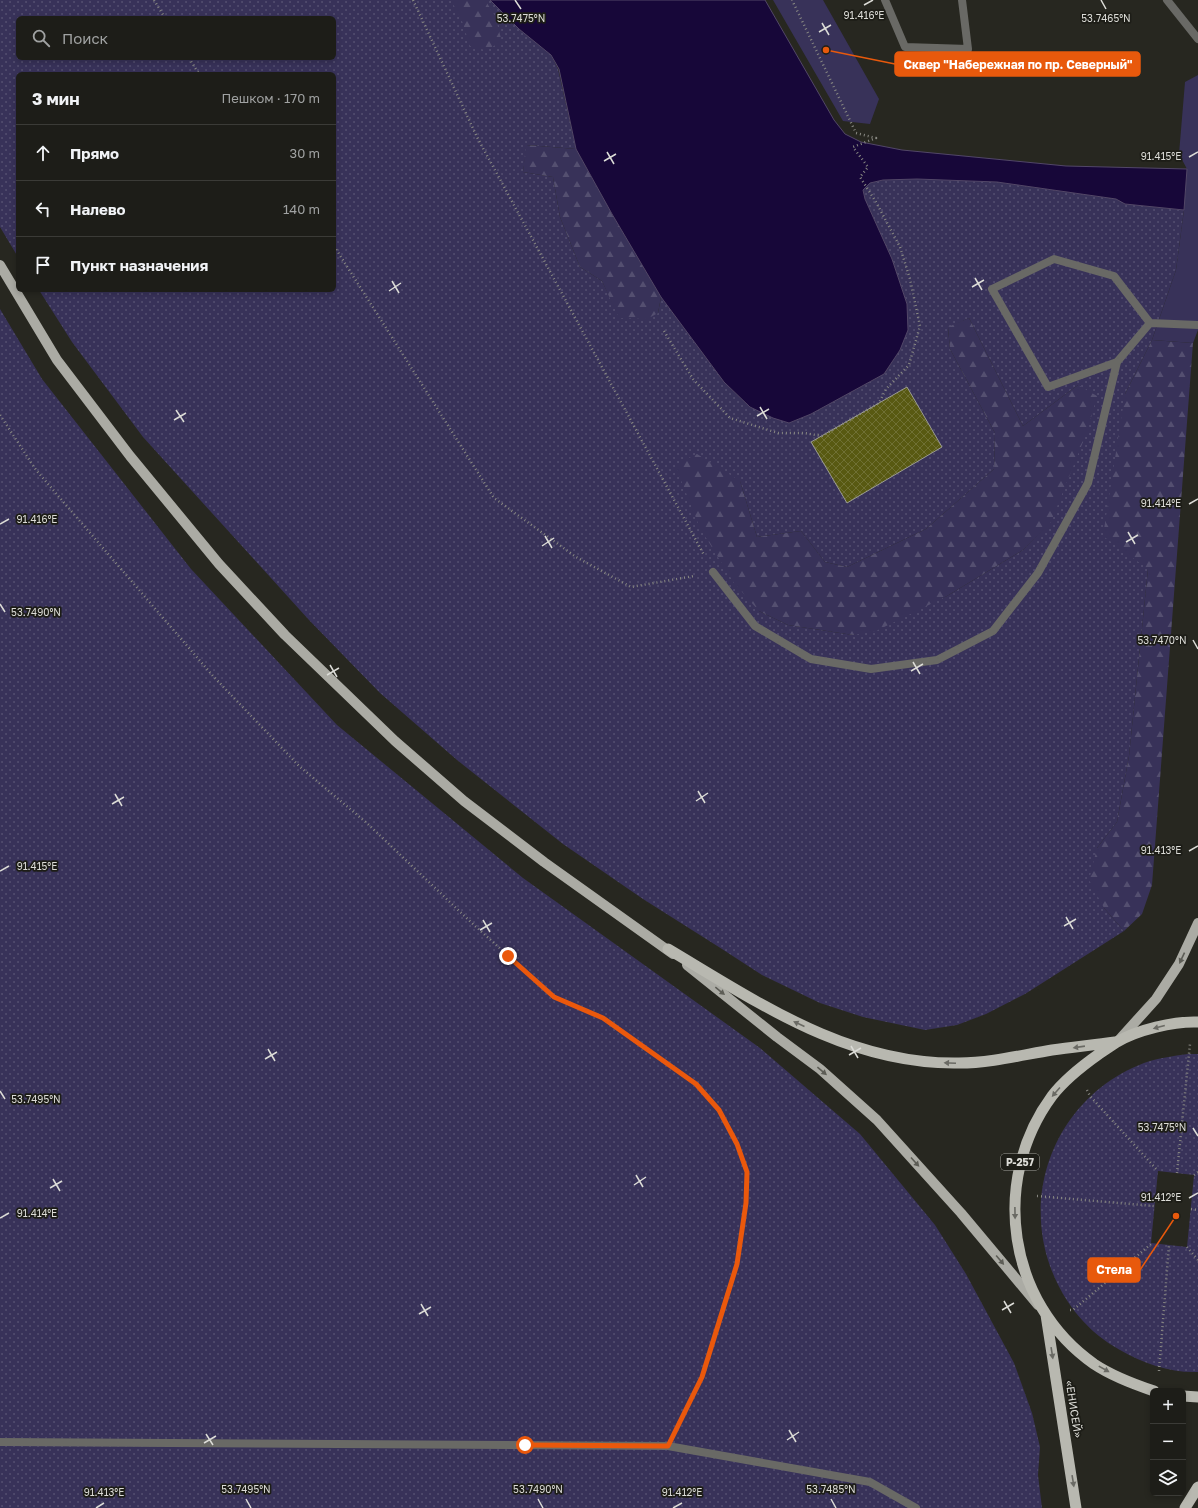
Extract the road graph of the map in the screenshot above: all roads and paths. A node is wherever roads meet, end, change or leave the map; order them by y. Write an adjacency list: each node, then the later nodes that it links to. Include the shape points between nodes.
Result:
1 (154, 0): 7 (path)
2 (413, 0): 20 (path, via 477,137)
3 (792, 0): 17 (path, via 856,133 876,138 853,147 868,167 860,177 900,247 910,279 920,326 909,365 886,389 879,403 822,436 778,433 730,418 693,379)
4 (885, 0): 5 (street, via 905,47 968,49)
5 (962, 0)
6 (1167, 0): 8 (street)
7 (164, 16)
8 (1198, 38)
9 (190, 60): 10 (path)
10 (198, 72)
11 (336, 249): 20 (path, via 494,498 576,557 631,587)
12 (0, 265): 13 (main road)
13 (16, 292)
14 (16, 292): 22 (main road, via 57,360 130,456 219,564 285,635 395,741 464,801 544,862)
15 (1150, 323): 16 (street); 18 (street); 18 (street, via 1114,276 1054,258 992,289 1048,387)
16 (1198, 325)
17 (664, 331)
18 (1117, 362): 20 (street, via 1088,483 1038,573 993,631 937,660 871,669 811,659 755,626)
19 (0, 415): 44 (path, via 36,470 213,676 299,766 368,824 554,997 603,1018 696,1084 719,1110 737,1144 747,1172 746,1203 737,1264 702,1377)
20 (713, 572)
21 (1198, 923): 24 (main road, one-way to 24, via 1179,964 1156,999)
22 (668, 949): 24 (highway, one-way to 22, via 960,1063 886,1056 839,1042 781,1016); 38 (main road, one-way to 38, via 820,1069 877,1120 961,1213)
23 (1196, 1022): 24 (highway, «ЕНИСЕЙ» / Р-257, one-way to 24, via 1168,1025); 28 (path, via 1188,1054)
24 (1118, 1041): 25 (highway, «ЕНИСЕЙ» / Р-257)
25 (1076, 1070): 26 (path, via 1090,1096); 30 (highway, «ЕНИСЕЙ» / Р-257, one-way to 30, via 1052,1095 1034,1126 1021,1158)
26 (1158, 1171)
27 (1198, 1172): 29 (path)
28 (1177, 1173)
29 (1194, 1175)
30 (1015, 1192): 31 (path, via 1041,1197); 38 (highway, «ЕНИСЕЙ» / Р-257, one-way to 38, via 1016,1235 1027,1276)
31 (1154, 1206)
32 (1191, 1210): 33 (path)
33 (1198, 1210)
34 (1151, 1244): 38 (path, via 1073,1310)
35 (1169, 1245): 39 (path)
36 (1187, 1247): 37 (path)
37 (1198, 1260)
38 (1046, 1314): 40 (highway, «ЕНИСЕЙ» / Р-257, one-way to 40, via 1068,1341 1094,1364 1124,1380); 47 (highway, «ЕНИСЕЙ» / Р-257, one-way to 47)
39 (1158, 1375)
40 (1150, 1390)
41 (1186, 1396): 42 (highway)
42 (1198, 1397)
43 (0, 1442): 44 (street)
44 (668, 1446): 46 (street, via 870,1482)
45 (1198, 1487): 48 (highway)
46 (916, 1508)
47 (1076, 1508)
48 (1185, 1508)

